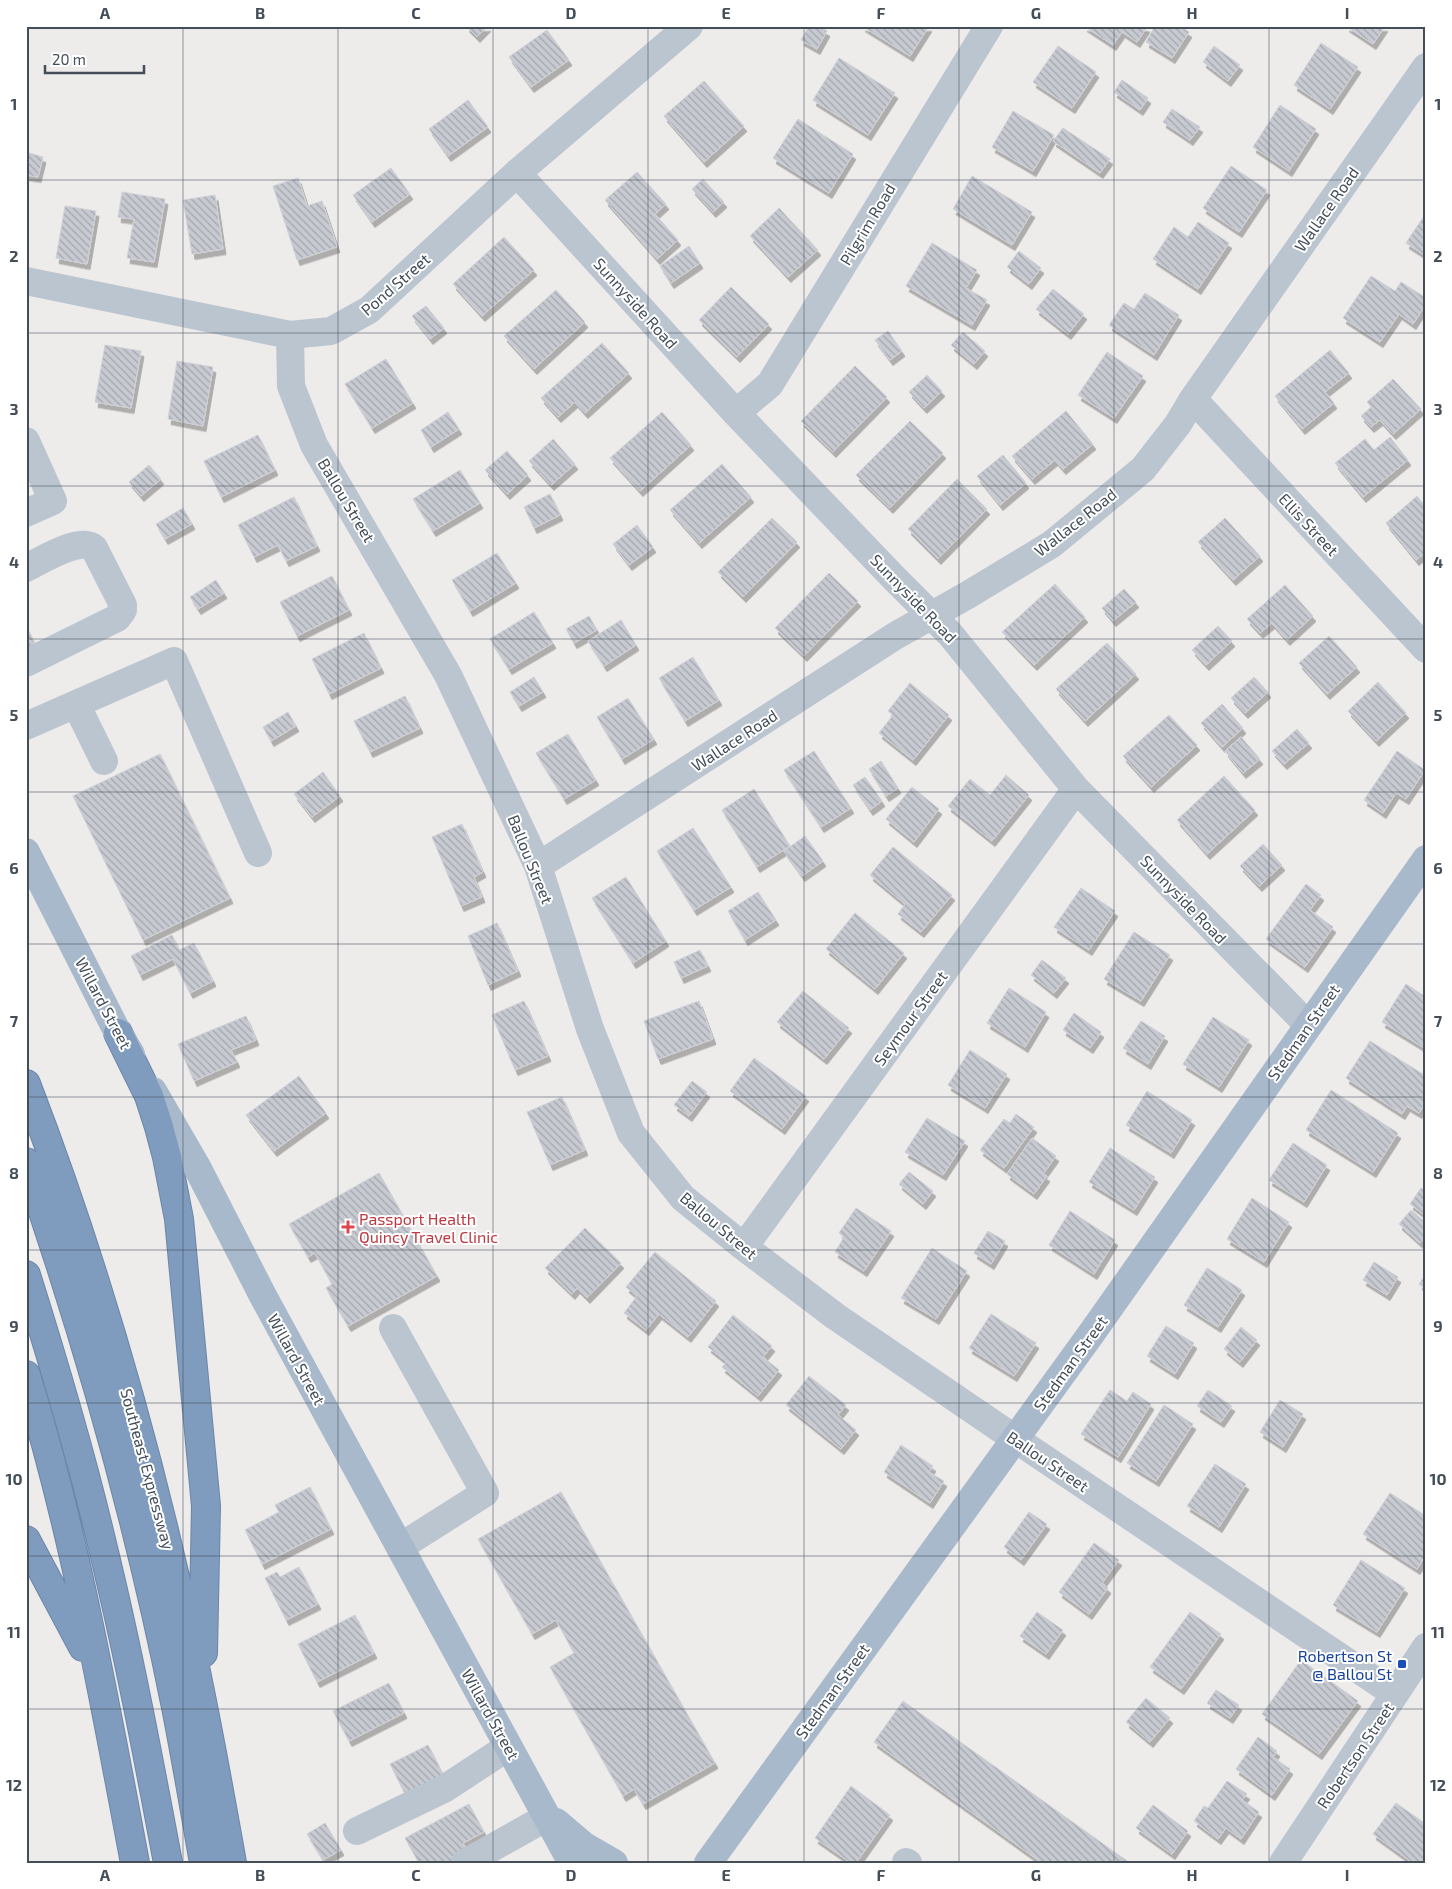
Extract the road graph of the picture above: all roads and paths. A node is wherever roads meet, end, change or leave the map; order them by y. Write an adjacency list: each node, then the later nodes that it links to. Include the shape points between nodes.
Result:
1 (689, 26): 4 (street, Pond Street)
2 (989, 26): 8 (street, Pilgrim Road, via 770,384)
3 (1426, 67): 7 (street, Wallace Road)
4 (517, 173): 6 (street, Pond Street, via 369,310 331,331); 8 (street, Sunnyside Road)
5 (26, 281): 6 (street, Pond Street)
6 (290, 335): 22 (street, Ballou Street, via 291,386 314,445 448,675)
7 (1193, 399): 12 (street, Wallace Road, via 1178,424 1142,469 1052,544); 13 (street, Ellis Street)
8 (736, 413): 12 (street, Sunnyside Road, via 892,577)
9 (26, 442): 10 (street, via 53,501)
10 (26, 513)
11 (26, 568): 14 (street, via 72,547 90,544 123,610 117,618)
12 (933, 615): 18 (street, Sunnyside Road); 22 (street, Wallace Road, via 894,636)
13 (1426, 649)
14 (26, 663)
15 (76, 704): 16 (street); 17 (street); 20 (street, via 174,661)
16 (26, 726)
17 (104, 761)
18 (1076, 789): 23 (street, Sunnyside Road); 27 (street, Seymour Street)
19 (26, 852): 24 (main road, Willard Street)
20 (258, 852)
21 (1426, 860): 23 (main road, Stedman Street)
22 (538, 866): 27 (street, Ballou Street, via 590,1029 631,1133 684,1198)
23 (1308, 1025): 31 (main road, Stedman Street, via 1092,1334)
24 (118, 1033): 33 (main road, Willard Street, via 197,1167 263,1296); 37 (highway, via 149,1096 159,1127 182,1238 206,1506)
25 (26, 1084): 37 (highway, Southeast Expressway, via 86,1252 119,1360 165,1533)
26 (26, 1162): 43 (highway, via 76,1312 128,1498 176,1707)
27 (744, 1247): 31 (street, Ballou Street, via 835,1316)
28 (26, 1275): 42 (highway, via 57,1374 102,1544)
29 (393, 1328): 33 (street, via 485,1493)
30 (26, 1375): 35 (highway, via 60,1496)
31 (1014, 1438): 36 (street, Ballou Street); 48 (main road, Stedman Street)
32 (26, 1540): 35 (highway)
33 (400, 1547): 38 (main road, Willard Street)
34 (1426, 1647): 36 (street, Robertson Street)
35 (99, 1676): 41 (highway)
36 (1395, 1694): 49 (street, Robertson Street)
37 (202, 1702): 44 (highway, Southeast Expressway)
38 (508, 1747): 39 (main road, Willard Street); 40 (street, via 444,1789)
39 (544, 1813): 45 (street); 46 (main road, Willard Street); 47 (main road, via 583,1845)
40 (357, 1831)
41 (135, 1863)
42 (168, 1863)
43 (204, 1863)
44 (232, 1863)
45 (465, 1863)
46 (572, 1863)
47 (614, 1863)
48 (708, 1863)
49 (1283, 1863)

